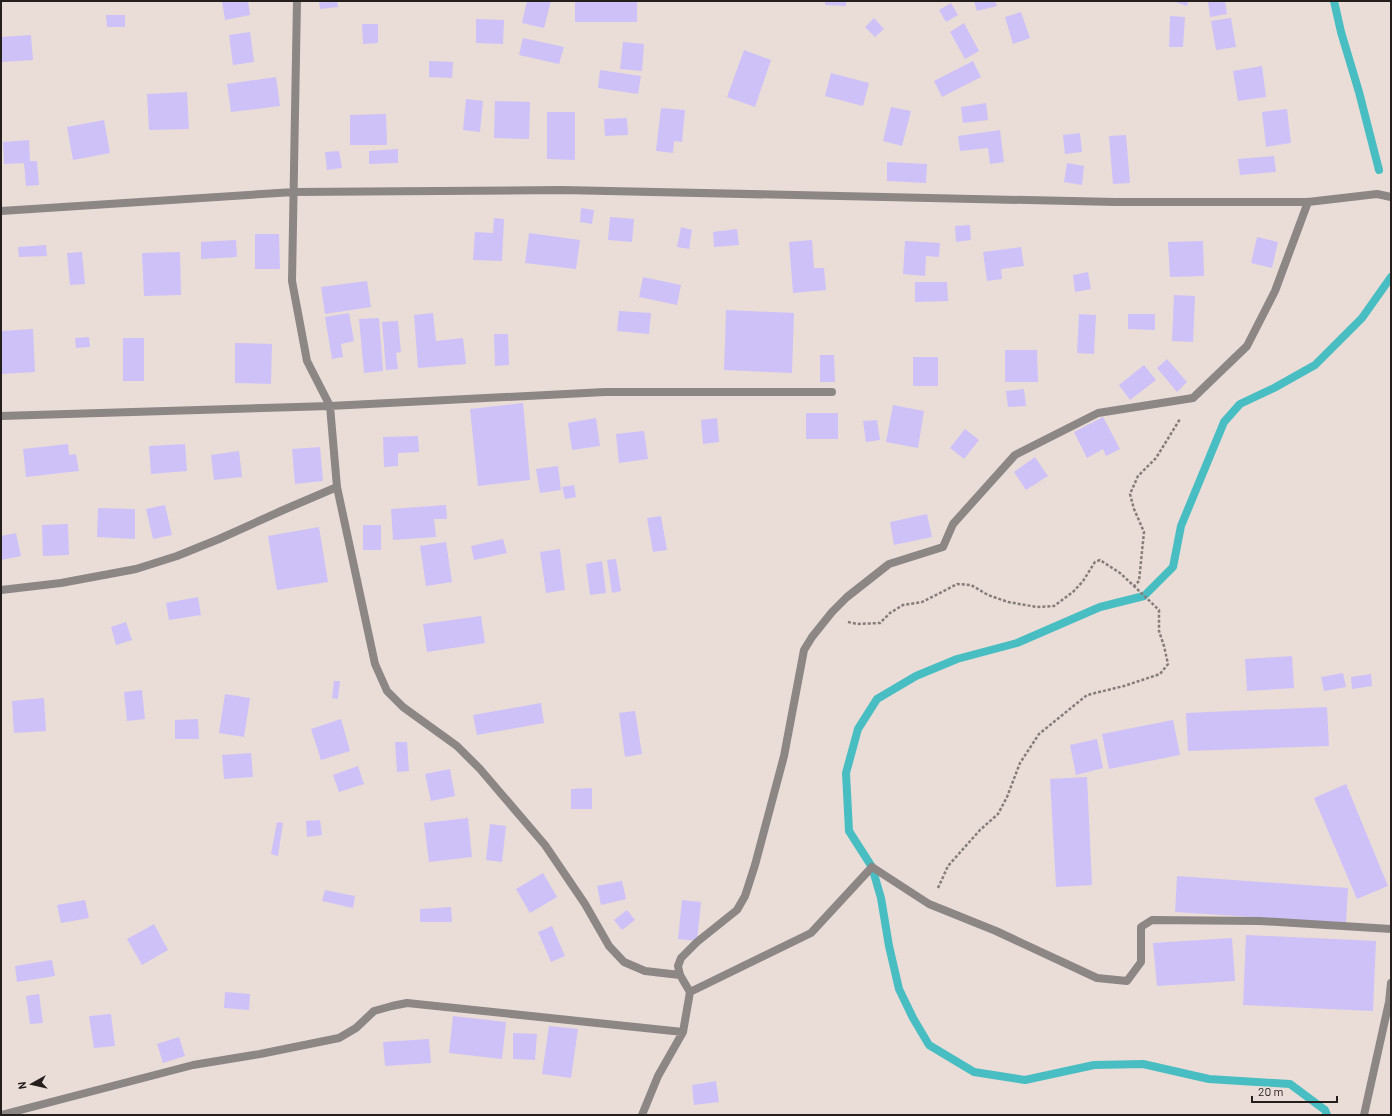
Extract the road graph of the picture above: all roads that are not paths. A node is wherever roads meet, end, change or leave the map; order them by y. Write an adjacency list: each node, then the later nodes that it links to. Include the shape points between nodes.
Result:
1 (297, 1): 2 (street)
2 (294, 192): 4 (street, via 562,190 1116,202); 5 (street); 7 (street, via 292,281 296,305 307,361)
3 (1391, 197): 4 (street, via 1377,194)
4 (1308, 202): 12 (street, via 1275,291 1247,346 1193,398 1098,413 1015,455 953,524 943,547 889,564 832,612 804,650 784,756 745,896 737,910 681,958 678,966)
5 (1, 211)
6 (832, 392): 7 (street, via 605,392)
7 (330, 406): 8 (street); 9 (street)
8 (1, 416)
9 (337, 487): 10 (street, via 219,539 136,569 61,583); 12 (street, via 375,664 387,691 403,707 457,746 480,769 545,844 609,946 624,962 645,971)
10 (1, 590)
11 (1391, 929): 14 (street, via 1260,921 1152,920 1141,927 1141,962 1127,981 1097,978 996,931 929,904 872,866 811,933)
12 (680, 975): 14 (street)
13 (1391, 984): 18 (street)
14 (690, 992): 15 (street)
15 (684, 1032): 16 (street, via 407,1003 374,1011 356,1028 339,1038 193,1065); 17 (street, via 658,1076)
16 (1, 1115)
17 (642, 1115)
18 (1364, 1115)

